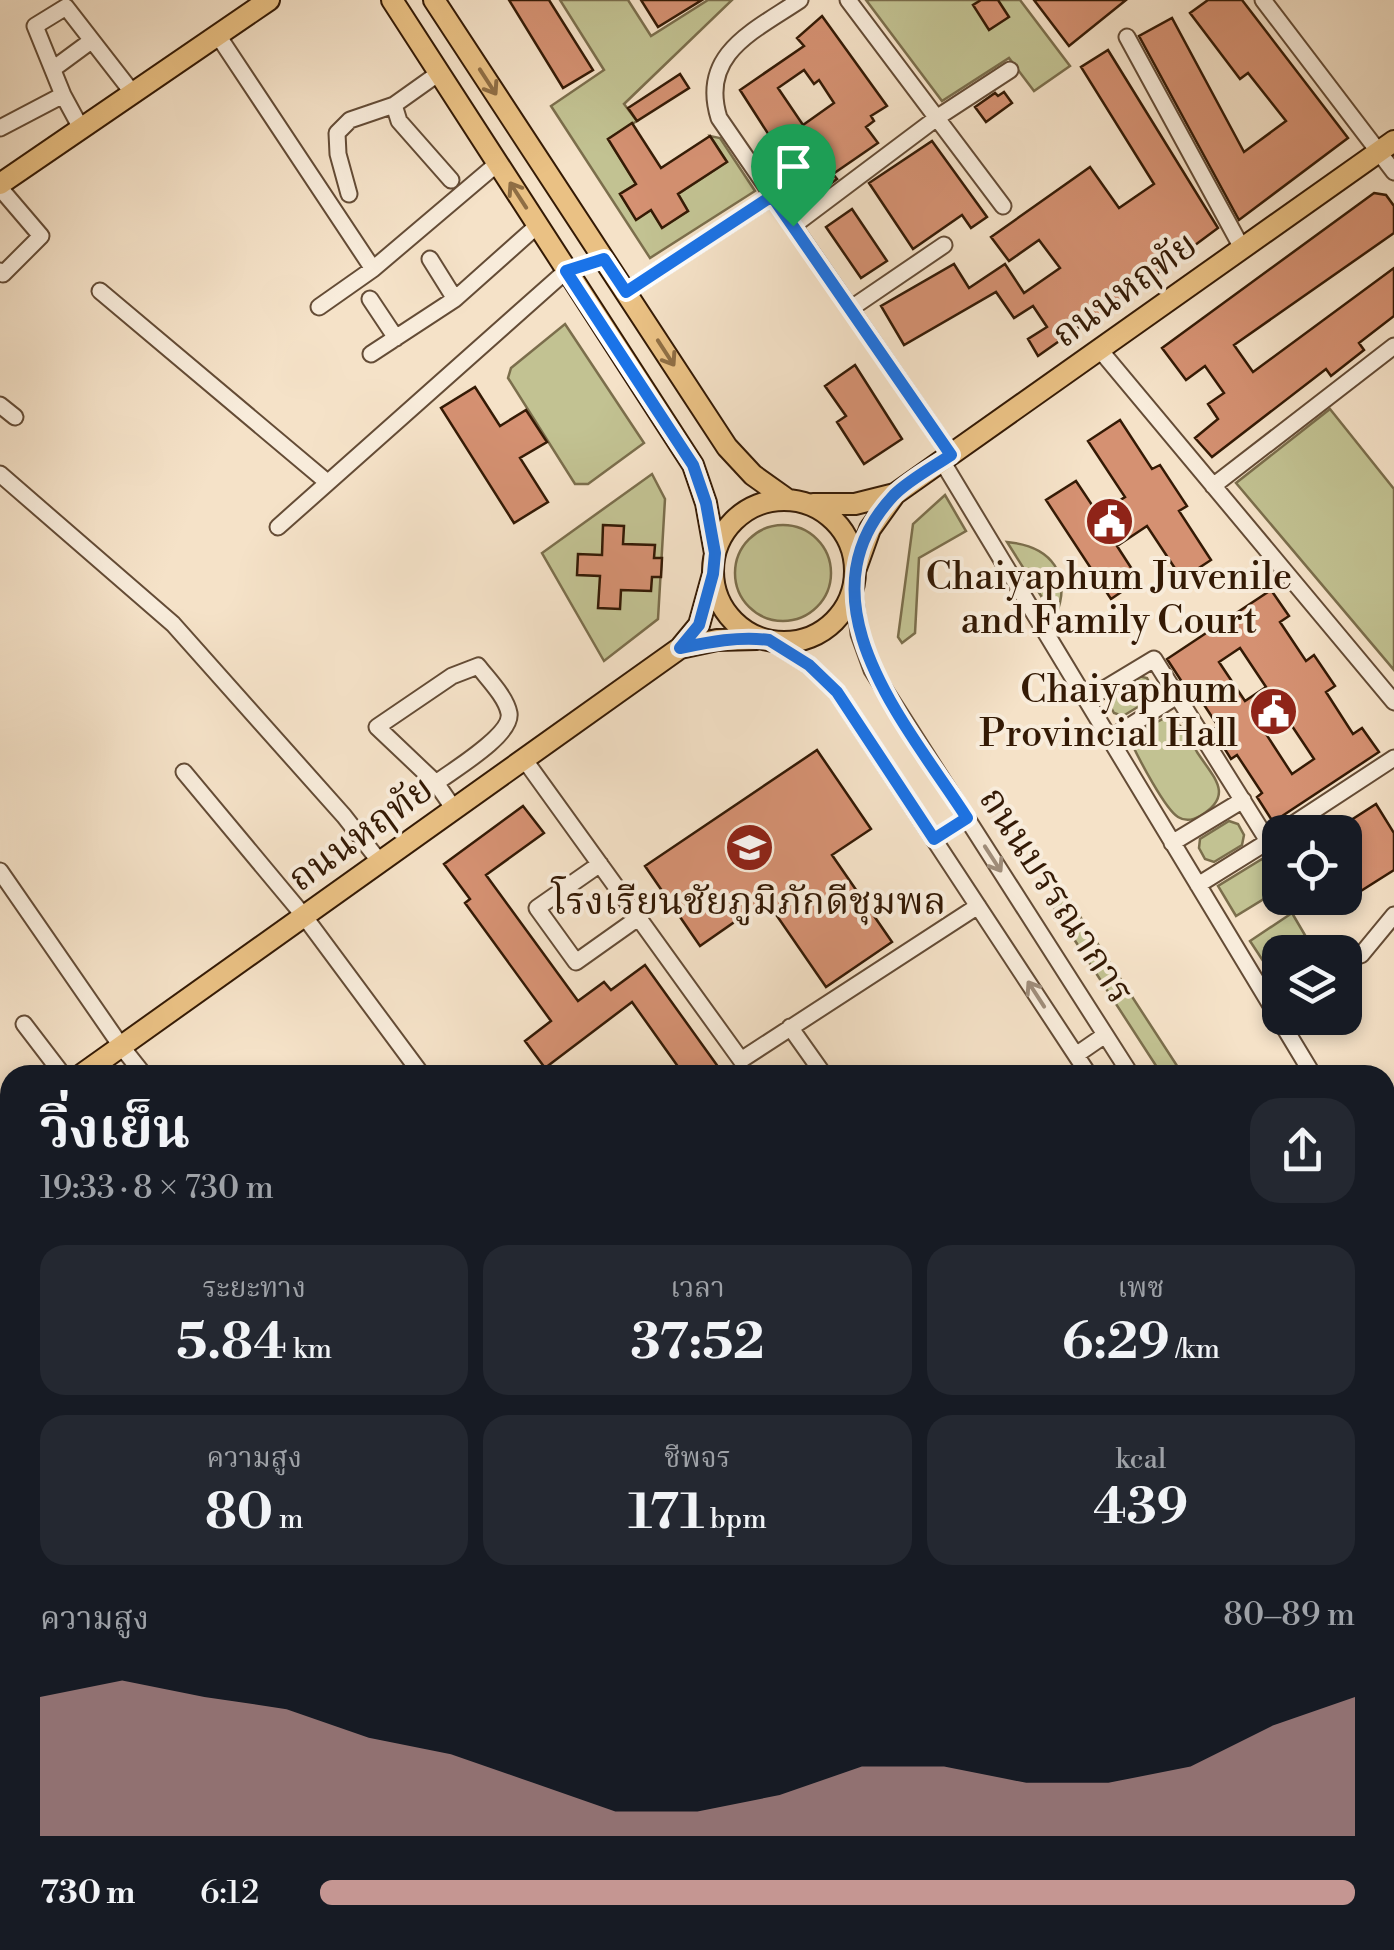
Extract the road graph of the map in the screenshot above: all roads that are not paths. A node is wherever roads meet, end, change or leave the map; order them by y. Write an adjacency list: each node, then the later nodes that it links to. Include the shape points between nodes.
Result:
1 (269, 0): 7 (main road)
2 (392, 0): 12 (main road)
3 (434, 0): 32 (main road, one-way to 32)
4 (800, 0): 25 (street, via 741,40 714,83 719,118)
5 (848, 0): 16 (street)
6 (1263, 0): 19 (street)
7 (216, 34): 13 (main road); 33 (street)
8 (1127, 38): 30 (street)
9 (91, 41): 10 (street); 10 (street, via 66,6 35,26); 13 (street)
10 (53, 69): 14 (street)
11 (1010, 70): 16 (street)
12 (439, 72): 15 (street); 20 (main road)
13 (132, 92): 18 (main road)
14 (62, 95): 17 (street); 18 (street)
15 (394, 105): 22 (street, via 399,122); 24 (street, via 350,120 337,133)
16 (938, 118): 26 (street); 28 (street)
17 (0, 128)
18 (82, 130): 23 (main road)
19 (1386, 146): 21 (street); 30 (main road, ถนนหฤทัย)
20 (498, 163): 27 (main road, one-way to 20); 33 (street)
21 (1394, 172)
22 (451, 180)
23 (0, 186): 34 (street, via 41,236)
24 (348, 194)
25 (772, 196): 28 (street); 37 (street)
26 (1003, 206)
27 (538, 225): 35 (main road); 39 (street)
28 (793, 226): 41 (street)
29 (944, 245): 41 (street)
30 (1242, 248): 44 (main road, ถนนหฤทัย)
31 (430, 259): 39 (street)
32 (604, 259): 35 (street); 37 (main road)
33 (372, 269): 40 (street)
34 (0, 271)
35 (566, 271): 50 (street); 55 (main road, via 693,465)
36 (100, 290): 50 (street)
37 (626, 292): 53 (main road, one-way to 53, via 727,446 753,475)
38 (370, 299): 42 (street)
39 (455, 299): 42 (street)
40 (319, 307)
41 (850, 309): 48 (street)
42 (396, 338): 45 (street)
43 (1394, 346): 51 (street)
44 (1100, 350): 48 (main road, ถนนหฤทัย); 51 (street)
45 (371, 354)
46 (0, 405): 47 (street)
47 (15, 417)
48 (946, 458): 52 (main road, ถนนหฤทัย); 60 (street)
49 (0, 474): 75 (street, via 174,624)
50 (327, 482): 54 (street)
51 (1213, 486): 61 (street)
52 (895, 494): 53 (main road, ถนนหฤทัย, via 856,504); 56 (main road, ถนนหฤทัย, via 870,529)
53 (798, 502): 55 (main road, via 750,508 723,534); 56 (main road, via 842,528)
54 (278, 528)
55 (714, 563): 57 (main road, via 716,594 726,612); 58 (main road, ถนนหฤทัย, via 699,625)
56 (855, 579): 57 (main road, via 844,611 828,628 808,640); 70 (street, ถนนบรรณาการ, via 859,634 872,670)
57 (766, 640): 58 (main road, ถนนหฤทัย); 72 (street, ถนนบรรณาการ, via 809,665 837,692)
58 (680, 648): 64 (main road, ถนนหฤทัย)
59 (1177, 696): 60 (street, via 1154,659); 62 (street); 67 (street)
60 (1086, 700): 62 (street)
61 (1394, 701)
62 (1110, 739): 73 (street)
63 (1394, 758): 69 (street)
64 (524, 759): 68 (main road, ถนนหฤทัย); 76 (street)
65 (184, 772): 80 (street)
66 (436, 782): 66 (street, via 508,727 508,708 478,666 377,727); 68 (street)
67 (1243, 800): 71 (street); 73 (street)
68 (454, 809): 75 (main road, ถนนหฤทัย)
69 (1308, 815)
70 (967, 818): 72 (street); 86 (street, ถนนบรรณาการ, one-way to 86)
71 (1262, 820)
72 (934, 839): 79 (street, ถนนบรรณาการ)
73 (1172, 843): 78 (street)
74 (1262, 845): 78 (street)
75 (380, 862): 80 (main road, ถนนหฤทัย)
76 (600, 864): 82 (street); 82 (street, via 537,908 576,962)
77 (0, 871): 87 (street)
78 (1198, 886): 96 (street)
79 (978, 906): 85 (street); 88 (street, ถนนบรรณาการ, one-way to 79)
80 (304, 916): 87 (main road, ถนนหฤทัย); 92 (street)
81 (1394, 916): 83 (street)
82 (638, 918): 85 (street, via 740,1060)
83 (1362, 954)
84 (24, 1024): 89 (street)
85 (790, 1027): 93 (street)
86 (1105, 1035): 88 (street); 95 (street, ถนนบรรณาการ)
87 (121, 1046): 90 (main road, ถนนหฤทัย); 91 (street)
88 (1076, 1055): 94 (street, ถนนบรรณาการ)
89 (55, 1065)
90 (95, 1065)
91 (136, 1065)
92 (415, 1065)
93 (817, 1065)
94 (1082, 1065)
95 (1124, 1065)
96 (1306, 1065)

